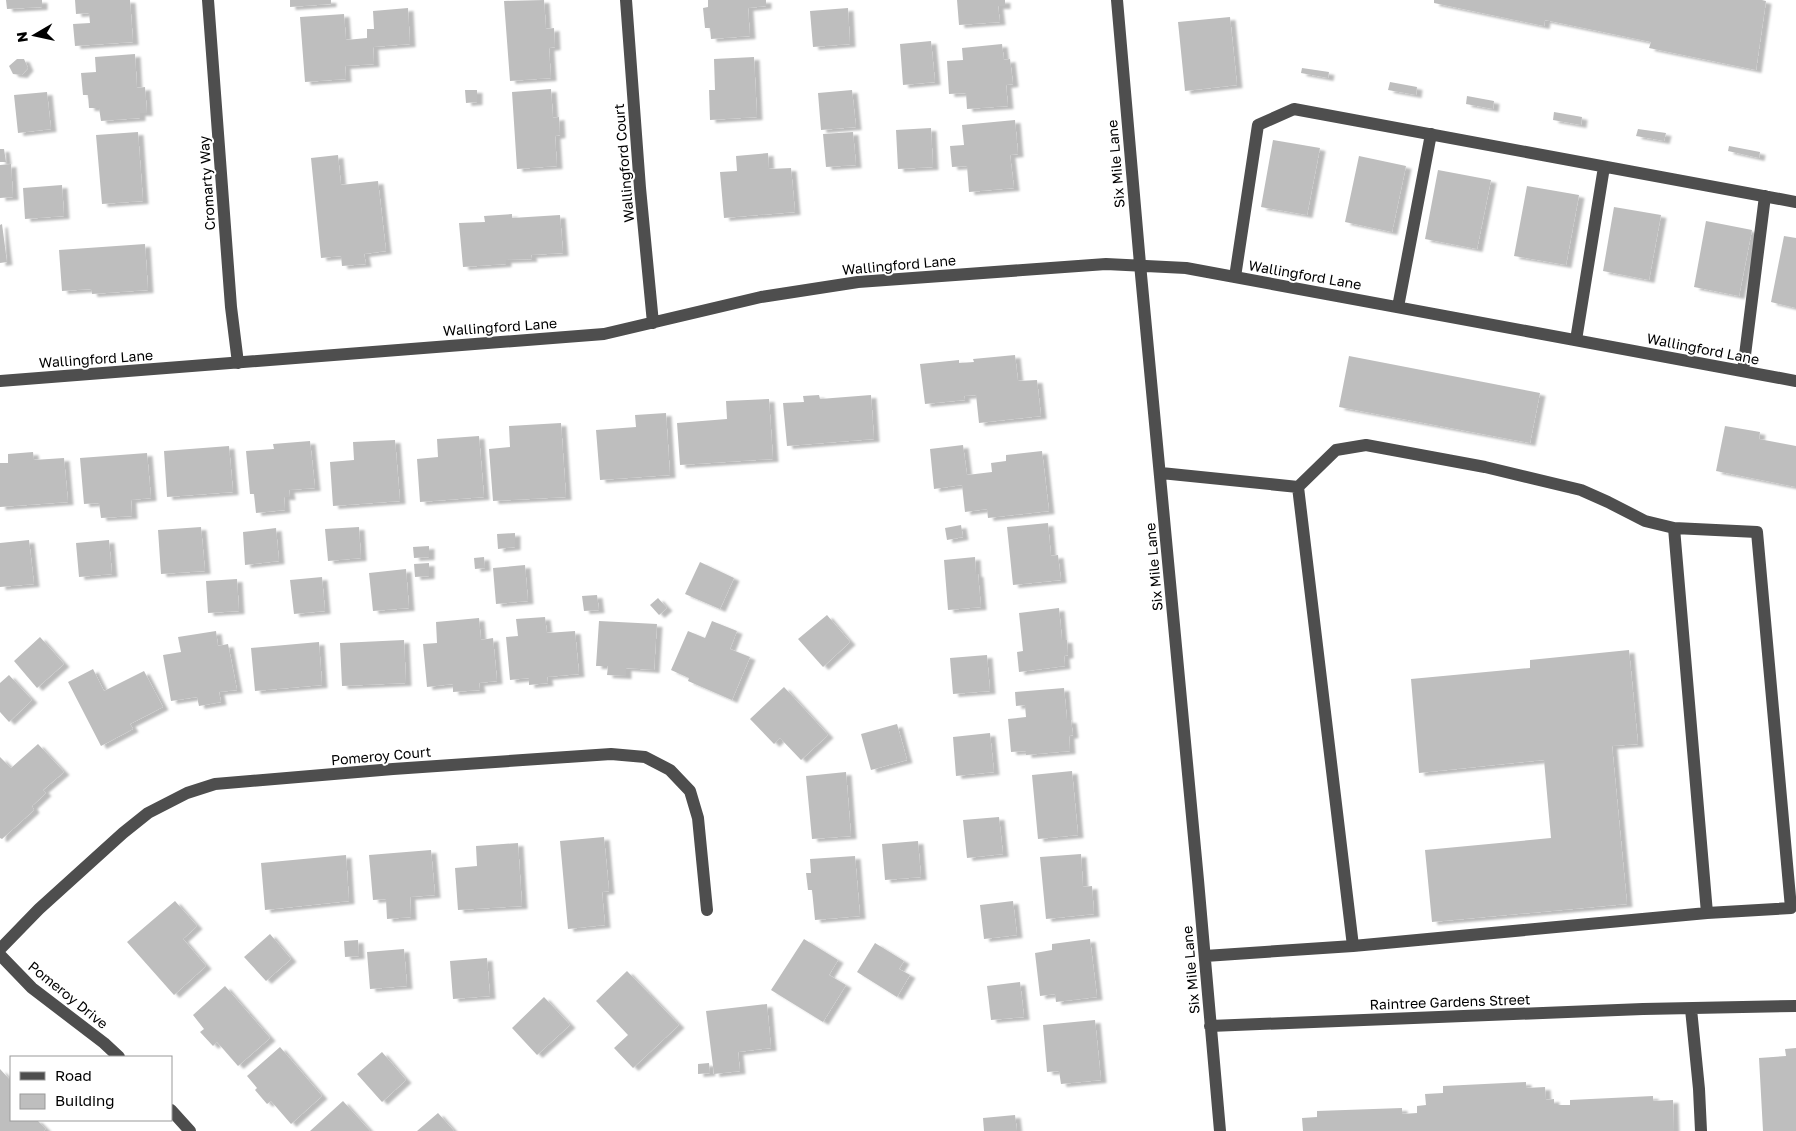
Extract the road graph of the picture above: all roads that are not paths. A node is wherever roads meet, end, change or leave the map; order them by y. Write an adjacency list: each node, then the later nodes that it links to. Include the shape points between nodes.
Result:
1 (208, 0): 13 (street, Cromarty Way)
2 (626, 0): 11 (street, Wallingford Court)
3 (1117, 0): 8 (street, Six Mile Lane)
4 (1431, 134): 5 (street); 9 (street, via 1294,109 1258,125); 10 (street)
5 (1604, 167): 6 (street); 12 (street)
6 (1765, 196): 7 (street); 14 (street)
7 (1796, 202)
8 (1140, 264): 9 (street, Wallingford Lane); 11 (street, Wallingford Lane, via 858,282 761,297); 17 (street, Six Mile Lane)
9 (1235, 277): 10 (street, Wallingford Lane)
10 (1398, 307): 12 (street, Wallingford Lane)
11 (653, 322): 13 (street, Wallingford Lane, via 604,334)
12 (1576, 340): 14 (street, Wallingford Lane)
13 (238, 363): 15 (street, Wallingford Lane)
14 (1743, 371): 16 (street, Wallingford Lane)
15 (0, 381)
16 (1796, 381)
17 (1160, 473): 18 (street); 25 (street, Six Mile Lane)
18 (1298, 487): 19 (street, via 1336,450 1366,445 1485,467 1581,490 1645,521); 22 (street)
19 (1674, 528): 21 (street); 21 (street, via 1757,532 1791,908)
20 (707, 910): 23 (street, Pomeroy Court, via 698,818 690,791 670,770 645,757 611,754 215,784 188,792 148,813 123,833)
21 (1707, 913): 22 (street)
22 (1353, 946): 25 (street)
23 (0, 949)
24 (0, 955): 29 (street, Pomeroy Drive, via 32,988)
25 (1205, 956): 28 (street, Six Mile Lane)
26 (1796, 1006): 27 (street, Raintree Gardens Street)
27 (1691, 1009): 28 (street, Raintree Gardens Street); 33 (street)
28 (1210, 1026): 32 (street, Six Mile Lane)
29 (118, 1056)
30 (172, 1111): 31 (street)
31 (190, 1131)
32 (1220, 1131)
33 (1701, 1131)

